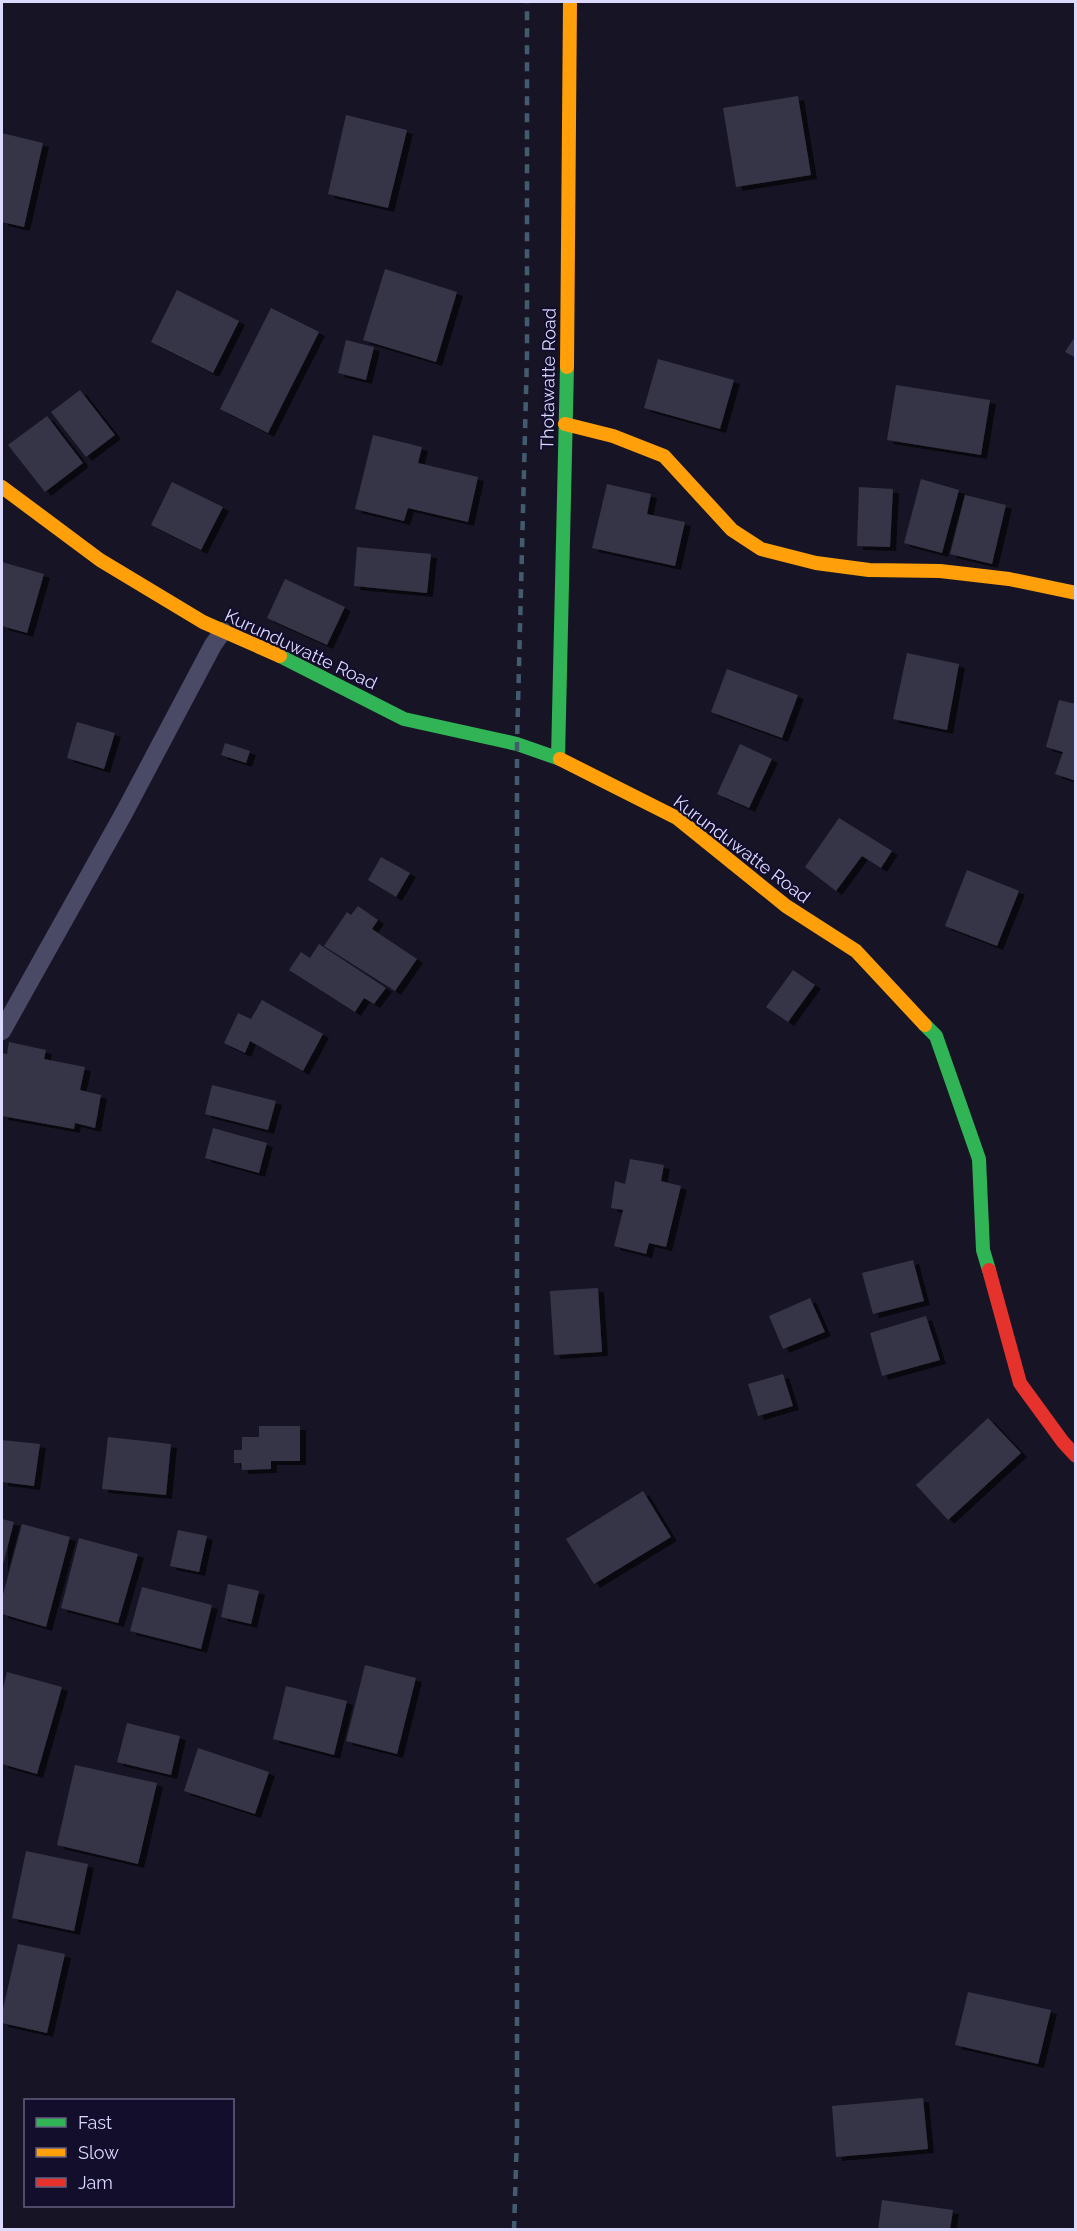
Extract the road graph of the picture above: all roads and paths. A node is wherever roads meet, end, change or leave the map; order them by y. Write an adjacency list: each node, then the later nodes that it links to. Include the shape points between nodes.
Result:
1 (570, 2): 2 (street, Thotawatte Road)
2 (565, 424): 4 (street, via 613,436 664,456 732,531 761,549 816,563 986,576); 6 (street, Thotawatte Road)
3 (2, 488): 5 (street, Kurunduwatte Road, via 100,560)
4 (1076, 593)
5 (223, 631): 6 (street, Kurunduwatte Road, via 299,664 404,719 517,744); 7 (lane)
6 (558, 758): 8 (street, Kurunduwatte Road, via 676,818 786,906 856,951 936,1036 979,1159 983,1250 1020,1383)
7 (2, 1031)
8 (1076, 1456)

